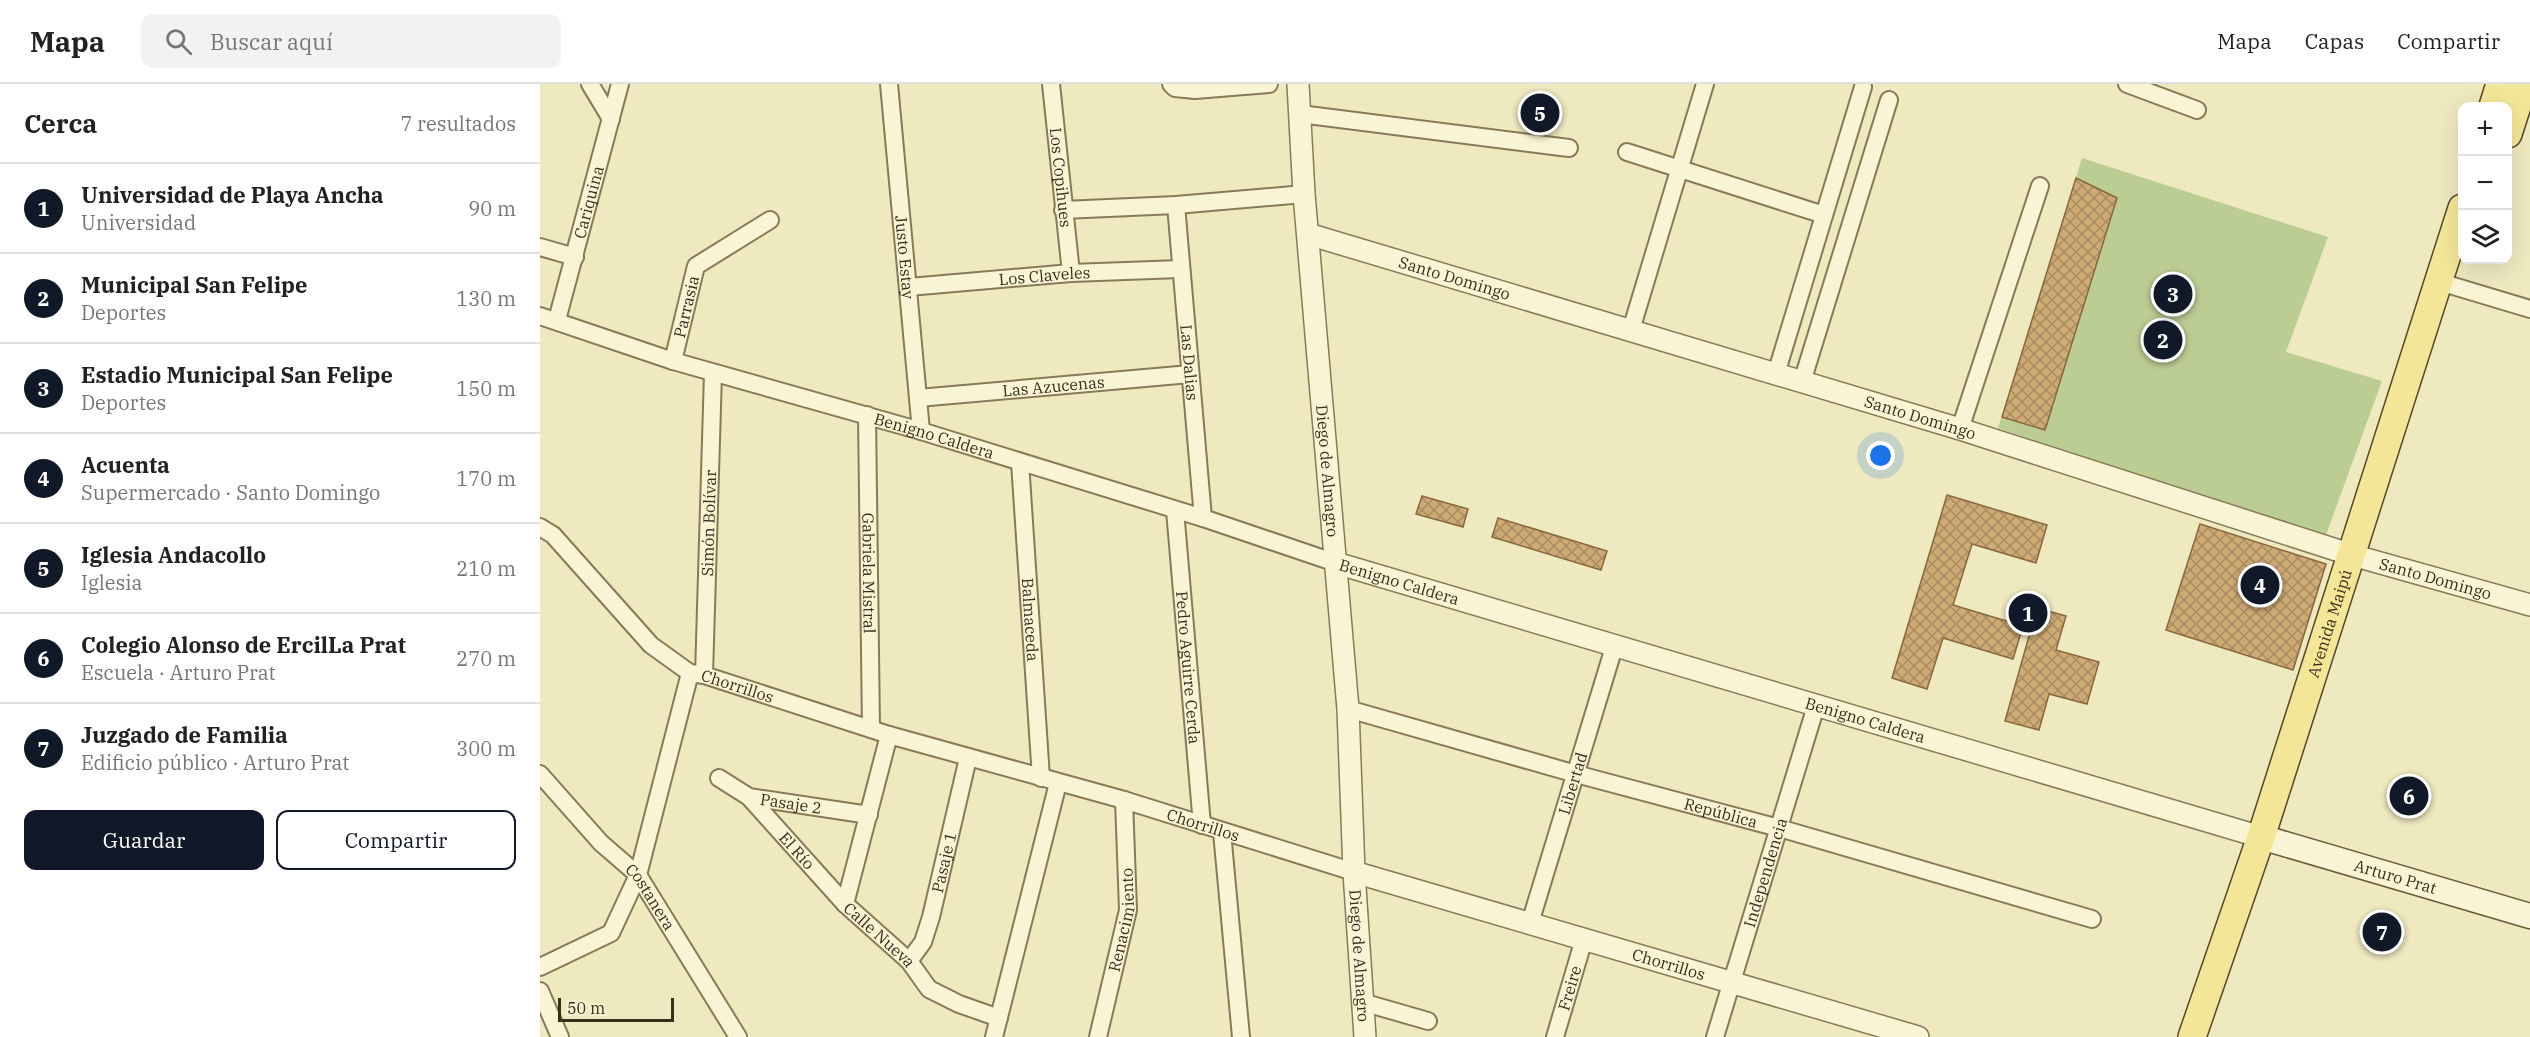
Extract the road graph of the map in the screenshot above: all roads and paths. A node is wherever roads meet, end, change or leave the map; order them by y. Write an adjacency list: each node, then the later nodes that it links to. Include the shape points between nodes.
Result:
1 (590, 84): 17 (street)
2 (620, 84): 17 (street, Cariquina)
3 (889, 84): 36 (street, Justo Estay)
4 (1052, 84): 25 (street, Los Copihues)
5 (1171, 84): 6 (street, via 1174,88 1196,90)
6 (1269, 84)
7 (1298, 84): 16 (street, Diego de Almagro)
8 (1705, 84): 21 (street)
9 (2127, 84): 15 (street)
10 (2500, 84): 14 (main road)
11 (2524, 84): 18 (main road)
12 (1863, 87): 27 (street)
13 (1889, 100): 45 (street)
14 (2494, 102)
15 (2197, 110)
16 (1300, 114): 19 (street); 23 (street, Diego de Almagro)
17 (611, 119): 31 (street, Cariquina)
18 (2512, 122)
19 (1569, 148)
20 (1627, 152): 21 (street)
21 (1680, 168): 27 (street); 40 (street)
22 (2040, 186): 48 (street)
23 (1304, 194): 24 (street); 29 (street, Diego de Almagro)
24 (1176, 205): 25 (street); 33 (street, Las Dalias)
25 (1063, 210): 34 (street, Los Copihues)
26 (2463, 210): 35 (main road, Avenida Maipú)
27 (1824, 215): 44 (street)
28 (770, 220): 41 (street, Parrasia, via 696,266)
29 (1308, 234): 40 (street, Santo Domingo); 55 (street, Diego de Almagro)
30 (540, 247): 31 (street)
31 (575, 257): 39 (street, Cariquina)
32 (2464, 264): 35 (main road, Avenida Maipú)
33 (1180, 269): 34 (street, Los Claveles); 43 (street, Las Dalias)
34 (1071, 273): 36 (street, Los Claveles)
35 (2449, 285): 37 (street); 54 (main road, Avenida Maipú)
36 (909, 286): 46 (street, Justo Estay)
37 (2530, 309)
38 (540, 316): 39 (street, Benigno Caldera)
39 (557, 320): 41 (street, Benigno Caldera)
40 (1631, 330): 44 (street, Santo Domingo)
41 (673, 362): 42 (street, Benigno Caldera)
42 (713, 373): 47 (street, Benigno Caldera); 58 (street, Simón Bolívar)
43 (1190, 374): 46 (street, Las Azucenas); 52 (street, Las Dalias)
44 (1776, 374): 45 (street, Santo Domingo)
45 (1802, 382): 48 (street, Santo Domingo)
46 (918, 398): 49 (street, Justo Estay)
47 (867, 415): 49 (street, Benigno Caldera); 61 (street, Gabriela Mistral)
48 (1960, 429): 54 (street, Santo Domingo)
49 (921, 431): 50 (street, Benigno Caldera)
50 (1020, 462): 51 (street, Benigno Caldera); 67 (street, Balmaceda)
51 (1175, 510): 52 (street, Benigno Caldera); 72 (street, Pedro Aguirre Cerda)
52 (1203, 518): 55 (street, Benigno Caldera)
53 (540, 527): 58 (street, Chorrillos, via 552,535 651,645)
54 (2361, 557): 56 (street, Santo Domingo); 75 (main road, Avenida Maipú)
55 (1336, 563): 57 (street, Benigno Caldera); 60 (street, Diego de Almagro)
56 (2530, 605)
57 (1615, 644): 59 (street, Benigno Caldera); 65 (street, Libertad)
58 (697, 674): 61 (street, Chorrillos); 77 (street, Simón Bolívar)
59 (1816, 706): 73 (street, Independencia); 75 (street, Benigno Caldera)
60 (1348, 709): 65 (street, República); 76 (street, Diego de Almagro)
61 (871, 729): 62 (street, Chorrillos)
62 (889, 735): 63 (street, Chorrillos); 71 (street, Calle Nueva)
63 (968, 758): 67 (street, Chorrillos); 83 (street, Pasaje 1, via 928,925 923,942)
64 (540, 774): 77 (street, Costanera, via 601,843)
65 (1576, 774): 73 (street, República); 81 (street, Libertad)
66 (719, 778): 69 (street, Pasaje 2)
67 (1041, 778): 68 (street, Chorrillos)
68 (1058, 783): 70 (street, Chorrillos); 88 (street)
69 (749, 797): 71 (street, Pasaje 2); 78 (street, El Río)
70 (1124, 800): 72 (street, Chorrillos); 93 (street, Renacimiento, via 1128,910)
71 (869, 815): 78 (street, Calle Nueva)
72 (1202, 825): 74 (street, Chorrillos)
73 (1779, 828): 80 (street, República); 85 (street, Independencia)
74 (1222, 832): 76 (street, Chorrillos); 94 (street)
75 (2270, 839): 79 (main road, Arturo Prat); 99 (main road, Avenida Maipú); 100 (main road, Avenida Maipú)
76 (1354, 872): 81 (street, Chorrillos); 87 (street, Diego de Almagro)
77 (638, 875): 84 (street, Simón Bolívar, via 611,933); 91 (street, Costanera)
78 (845, 904): 83 (street, Calle Nueva)
79 (2530, 916)
80 (2092, 919)
81 (1530, 923): 82 (street, Chorrillos)
82 (1584, 939): 85 (street, Chorrillos); 96 (street, Freire)
83 (909, 961): 88 (street, Calle Nueva, via 929,989)
84 (540, 968)
85 (1732, 982): 97 (street, Independencia); 98 (street, Chorrillos)
86 (540, 990): 90 (street)
87 (1362, 1002): 89 (street); 95 (street, Diego de Almagro)
88 (999, 1018): 92 (street)
89 (1428, 1021)
90 (560, 1037)
91 (738, 1037)
92 (994, 1037)
93 (1098, 1037)
94 (1241, 1037)
95 (1365, 1037)
96 (1555, 1037)
97 (1714, 1037)
98 (1918, 1037)
99 (2192, 1037)
100 (2211, 1037)

